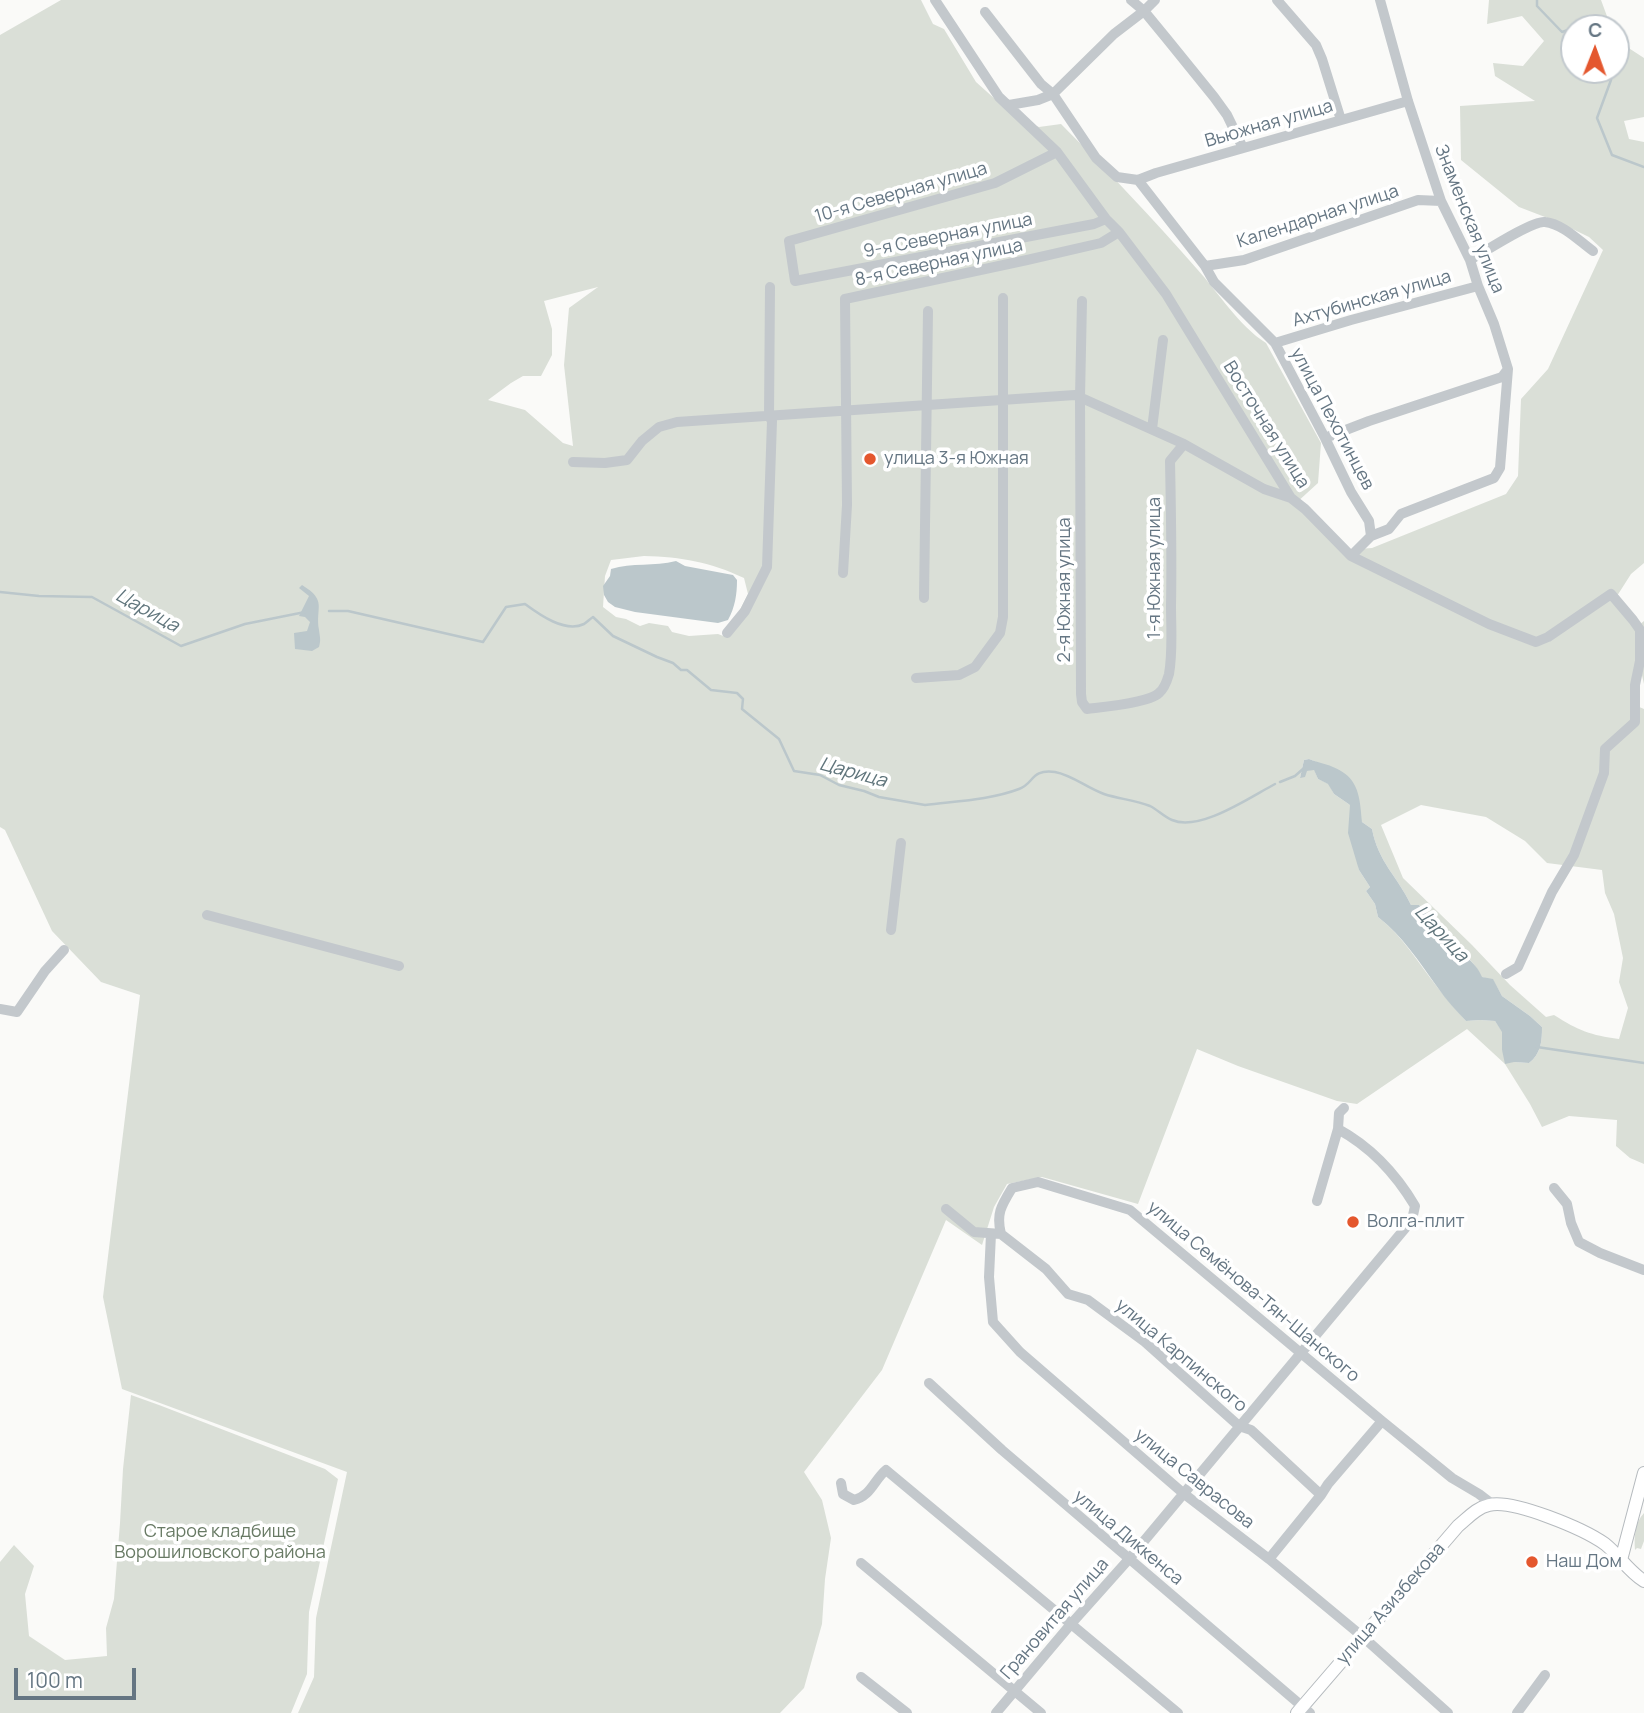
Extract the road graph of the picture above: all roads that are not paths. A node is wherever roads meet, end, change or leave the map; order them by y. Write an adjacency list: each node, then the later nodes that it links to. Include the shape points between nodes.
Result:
1 (935, 0): 10 (street, Восточная улица, via 999,97)
2 (1131, 0): 6 (street)
3 (1155, 0): 6 (street)
4 (1277, 0): 11 (street, via 1316,45)
5 (1380, 0): 9 (street, Знаменская улица)
6 (1144, 11): 8 (street); 12 (street, via 1227,115)
7 (985, 12): 8 (street)
8 (1053, 94): 10 (street); 14 (street, via 1096,158 1117,177)
9 (1408, 100): 11 (street, Вьюжная улица); 15 (street, Знаменская улица)
10 (1009, 105): 13 (street, Восточная улица)
11 (1340, 120): 12 (street, Вьюжная улица)
12 (1243, 148): 14 (street, Вьюжная улица)
13 (1057, 152): 16 (street, Восточная улица); 21 (street, 10-я Северная улица, via 995,183 789,241)
14 (1138, 180): 20 (street, улица Пехотинцев)
15 (1441, 201): 19 (street, Знаменская улица); 20 (street, Календарная улица, via 1418,200 1244,260)
16 (1106, 219): 17 (street, Восточная улица); 21 (street, 9-я Северная улица)
17 (1119, 232): 33 (street, 8-я Северная улица, via 1101,243 845,299); 39 (street, Восточная улица, via 1166,294)
18 (1593, 251): 19 (street, via 1543,221)
19 (1470, 260): 22 (street, Знаменская улица)
20 (1206, 266): 28 (street, улица Пехотинцев, via 1214,282)
21 (795, 281)
22 (1478, 286): 28 (street, Ахтубинская улица); 29 (street, Знаменская улица)
23 (770, 287): 34 (street)
24 (1003, 298): 31 (street)
25 (1082, 301): 30 (street)
26 (928, 311): 32 (street)
27 (1163, 340): 35 (street)
28 (1275, 343): 36 (street, улица Пехотинцев)
29 (1508, 369): 36 (street, via 1502,377); 40 (street, via 1500,468 1494,478 1401,514 1389,529)
30 (1080, 397): 31 (street); 35 (street); 46 (street, 2-я Южная улица, via 1082,702 1087,709)
31 (1002, 399): 32 (street); 45 (street, via 1000,633 975,667 959,675)
32 (926, 405): 33 (street); 43 (street)
33 (846, 410): 34 (street); 42 (street)
34 (769, 416): 38 (street, via 677,422 659,427 627,460); 44 (street, via 767,567 745,611)
35 (1152, 429): 37 (street)
36 (1325, 438): 40 (street, улица Пехотинцев, via 1369,520)
37 (1184, 444): 39 (street, via 1264,489); 46 (street, 1-я Южная улица, via 1170,461 1171,647 1168,675)
38 (573, 462)
39 (1292, 498): 41 (street, Восточная улица)
40 (1371, 536): 41 (street)
41 (1351, 556): 52 (street, Восточная улица, via 1536,642 1611,594 1640,630 1635,722 1605,749 1605,774 1574,855 1518,967)
42 (843, 573)
43 (924, 598)
44 (727, 633)
45 (916, 678)
46 (1158, 695)
47 (901, 843): 49 (street)
48 (207, 915): 51 (street)
49 (891, 930)
50 (64, 950): 53 (street, via 17,1012)
51 (398, 967)
52 (1506, 974)
53 (0, 1009)
54 (1344, 1108): 55 (street, via 1339,1112)
55 (1338, 1129): 57 (street); 61 (street, Грановитая улица, via 1377,1157 1415,1206 1412,1220)
56 (1554, 1188): 60 (street, via 1567,1204 1579,1242)
57 (1317, 1201)
58 (946, 1209): 59 (street, улица Карпинского, via 974,1232)
59 (996, 1234): 61 (street, улица Семёнова-Тян-Шанского, via 1002,1204 1012,1188 1038,1182 1130,1210); 64 (street, улица Карпинского, via 1046,1269 1068,1294 1088,1300 1145,1342); 67 (street, улица Саврасова, via 989,1278 992,1322 1020,1352)
60 (1644, 1270)
61 (1300, 1353): 63 (street, улица Семёнова-Тян-Шанского); 64 (street, Грановитая улица)
62 (929, 1383): 72 (street, улица Диккенса)
63 (1382, 1421): 68 (street); 69 (street, улица Семёнова-Тян-Шанского)
64 (1239, 1426): 67 (street, Грановитая улица); 68 (street, улица Карпинского, via 1251,1430)
65 (1644, 1473): 70 (main road)
66 (841, 1483): 77 (street, via 844,1494 854,1500 863,1498 886,1470)
67 (1183, 1493): 72 (street, Грановитая улица); 73 (street, улица Саврасова)
68 (1321, 1495): 73 (street)
69 (1492, 1504): 71 (main road, via 1538,1513); 78 (main road, улица Азизбекова, via 1458,1526)
70 (1628, 1532): 71 (main road); 74 (main road)
71 (1595, 1538): 74 (main road)
72 (1129, 1559): 77 (street, Грановитая улица); 82 (street, улица Диккенса)
73 (1269, 1559): 78 (street, улица Саврасова)
74 (1621, 1560): 76 (main road)
75 (861, 1563): 81 (street)
76 (1644, 1581)
77 (1071, 1624): 81 (street, Грановитая улица); 86 (street)
78 (1363, 1637): 82 (main road, улица Азизбекова); 87 (street, улица Саврасова)
79 (1545, 1675): 88 (street)
80 (861, 1677): 83 (street)
81 (1014, 1691): 84 (street, Грановитая улица); 85 (street)
82 (1303, 1711)
83 (907, 1713)
84 (996, 1713)
85 (1041, 1713)
86 (1178, 1713)
87 (1448, 1713)
88 (1517, 1713)

